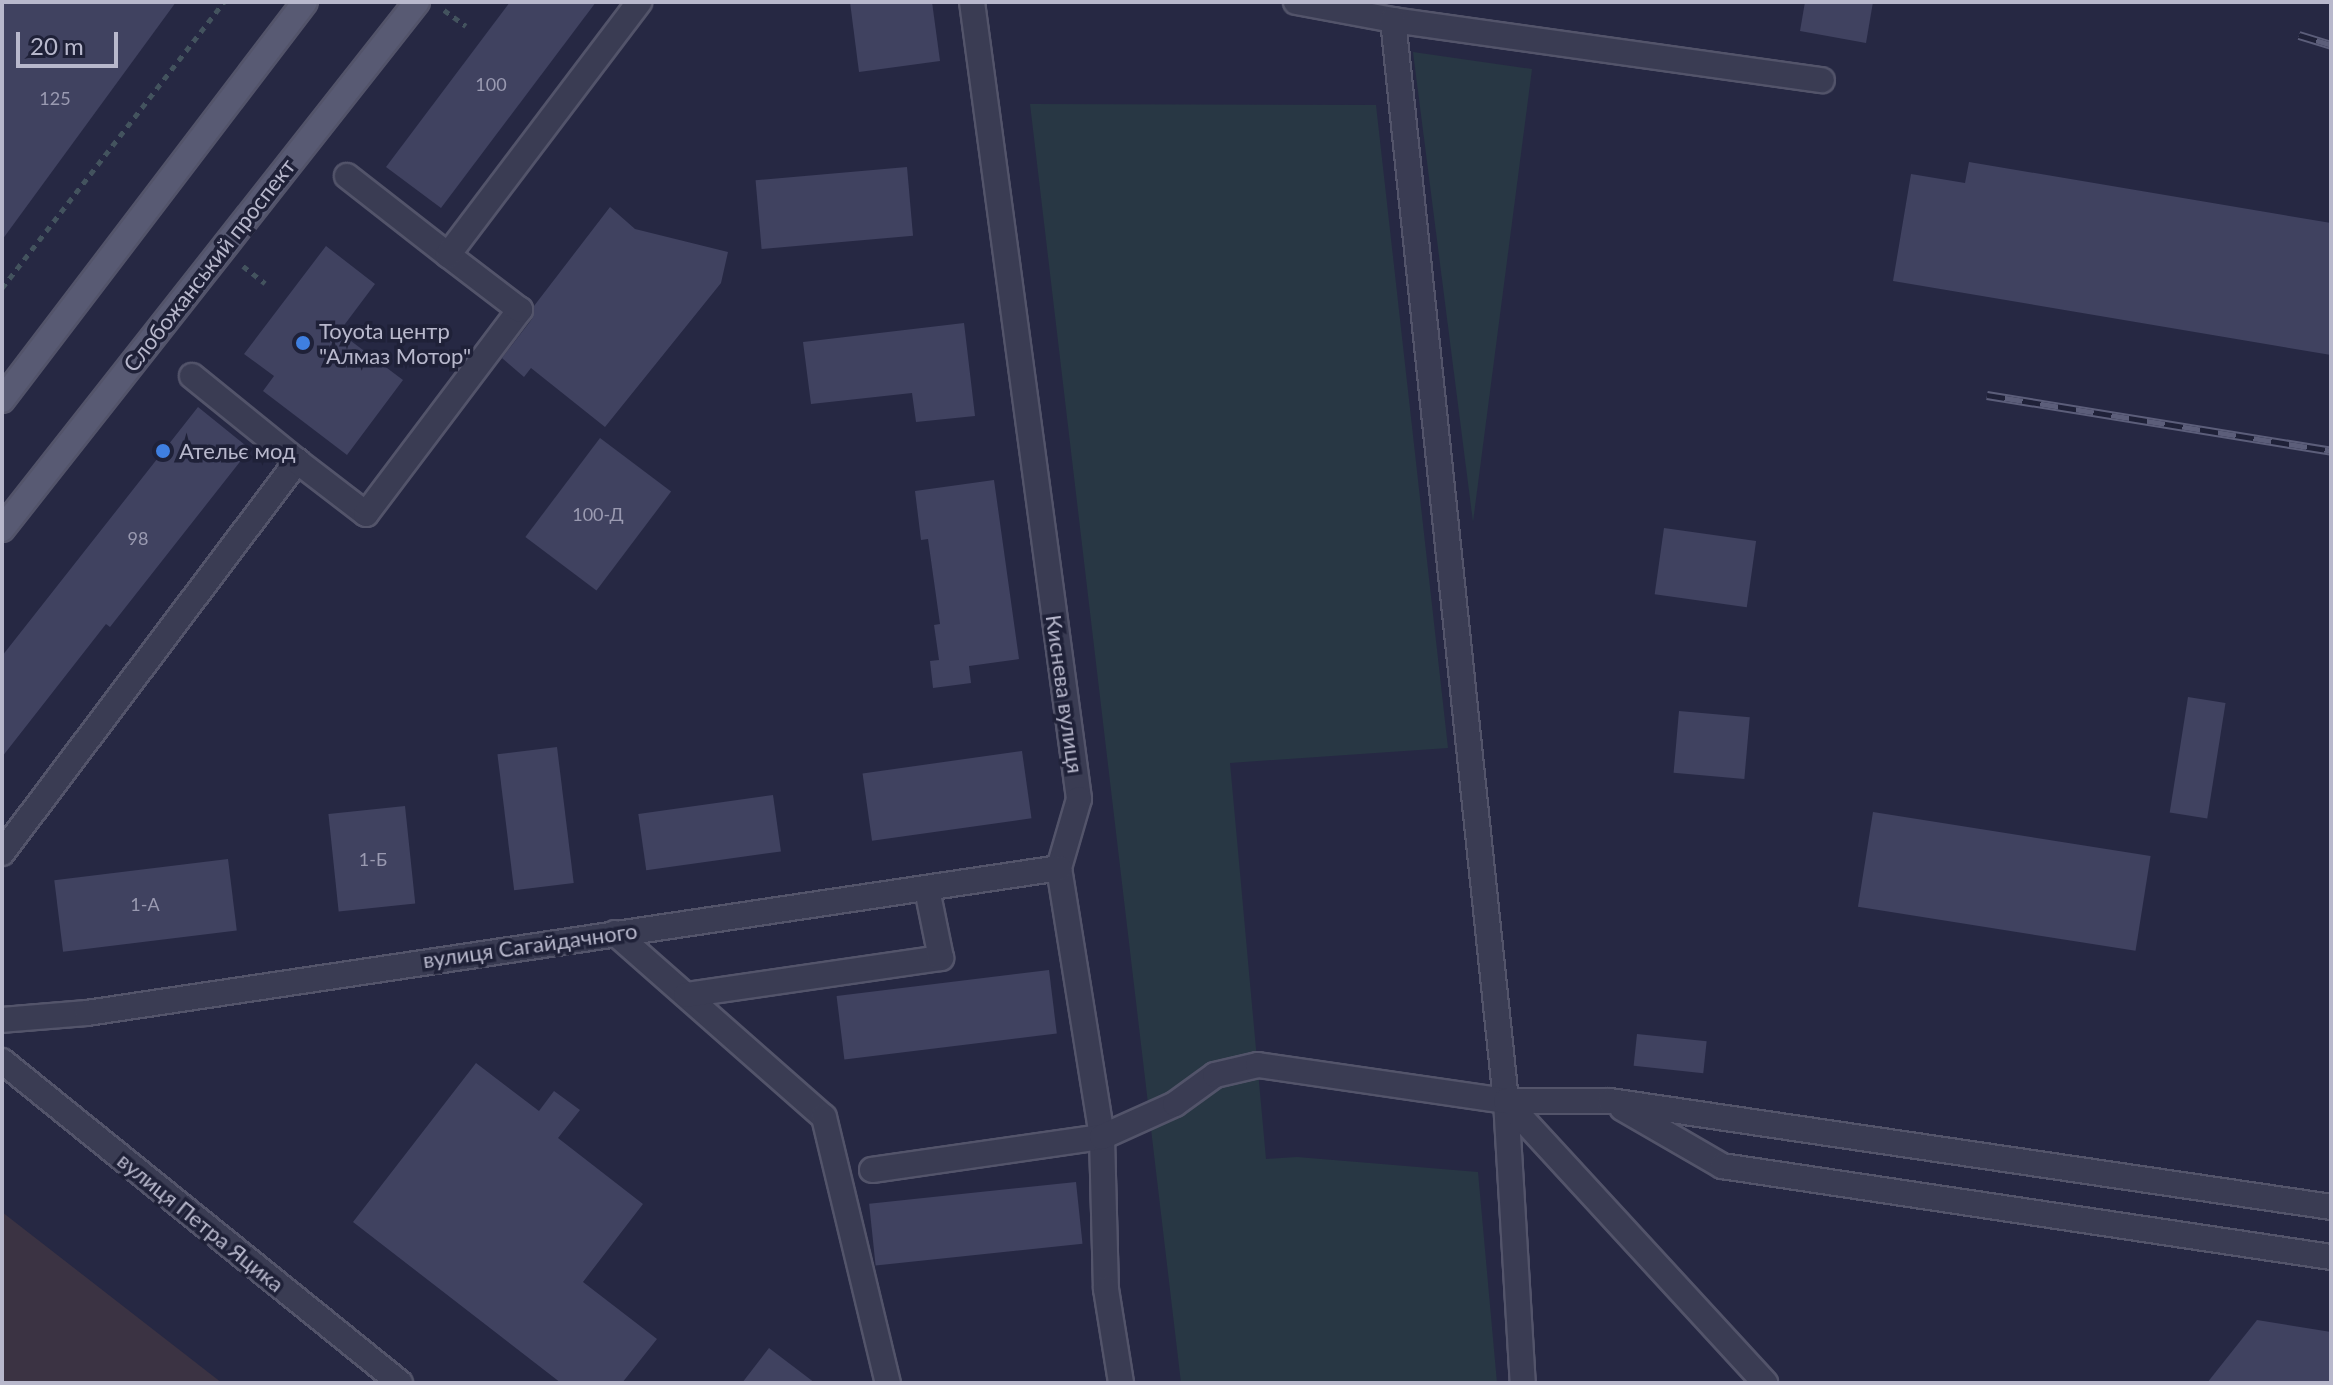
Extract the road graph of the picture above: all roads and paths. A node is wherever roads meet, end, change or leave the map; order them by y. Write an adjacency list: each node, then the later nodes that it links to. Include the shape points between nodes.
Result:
1 (224, 2): 13 (path)
2 (305, 2): 15 (main road)
3 (417, 2): 17 (main road, Слобожанський проспект)
4 (433, 2): 9 (path)
5 (639, 2): 12 (street)
6 (972, 2): 19 (street, Киснева вулиця, via 1079,799)
7 (1296, 2): 8 (street)
8 (1393, 20): 10 (street); 25 (street)
9 (466, 26)
10 (1822, 80)
11 (347, 176): 12 (street)
12 (448, 255): 16 (street, via 520,310 366,514)
13 (2, 288)
14 (192, 376): 16 (street)
15 (2, 400)
16 (297, 461): 18 (street)
17 (2, 529)
18 (2, 853)
19 (1059, 868): 20 (street, вулиця Сагайдачного); 27 (street, Киснева вулиця)
20 (927, 889): 21 (street, вулиця Сагайдачного); 22 (street, via 941,958)
21 (615, 933): 22 (street); 23 (street, вулиця Сагайдачного, via 87,1013)
22 (686, 995): 32 (street, via 824,1117)
23 (2, 1020)
24 (2, 1061): 31 (street, вулиця Петра Яцика)
25 (1506, 1101): 26 (street); 27 (street, via 1258,1065 1215,1075 1175,1104); 34 (street); 35 (street)
26 (1610, 1101): 29 (street); 30 (street, via 1722,1166)
27 (1102, 1137): 28 (street); 33 (street, Киснева вулиця, via 1106,1289)
28 (872, 1170)
29 (2331, 1207)
30 (2331, 1257)
31 (400, 1383)
32 (888, 1383)
33 (1121, 1383)
34 (1523, 1383)
35 (1765, 1383)

